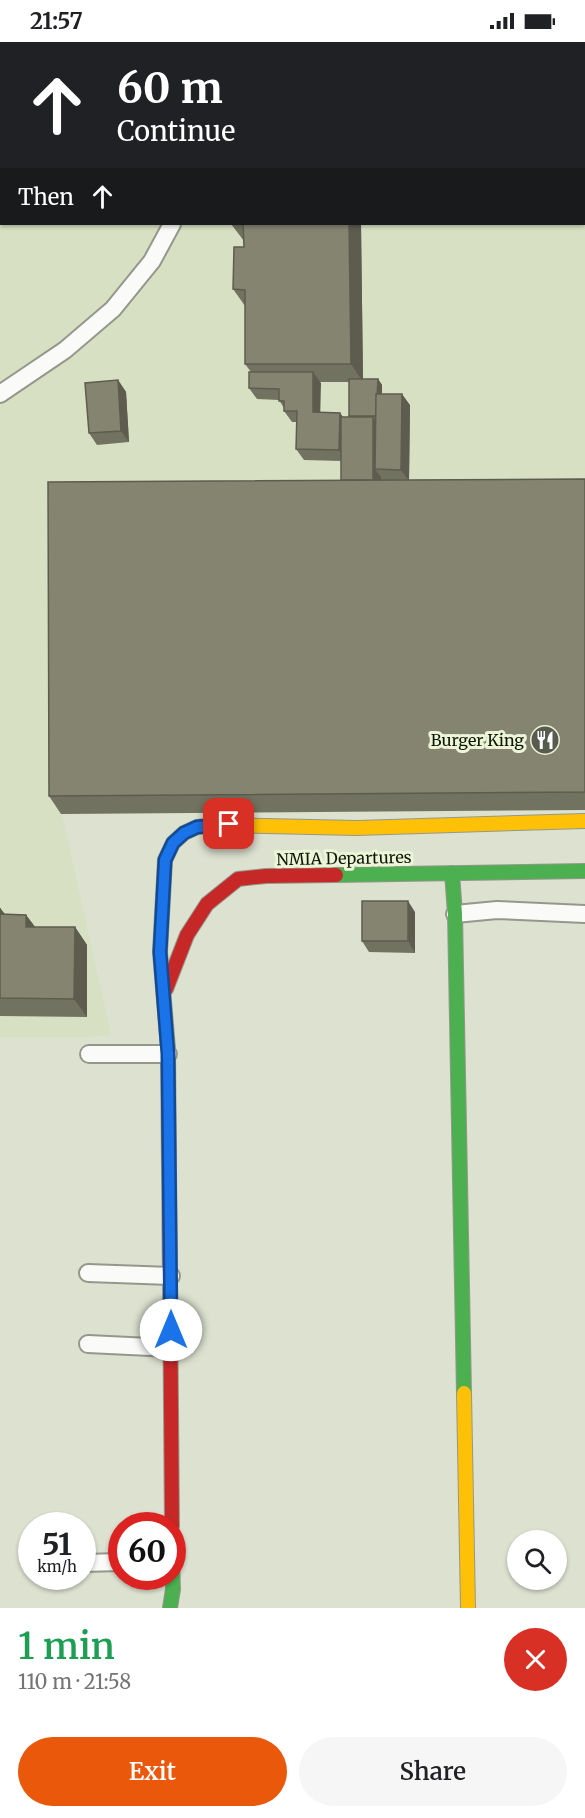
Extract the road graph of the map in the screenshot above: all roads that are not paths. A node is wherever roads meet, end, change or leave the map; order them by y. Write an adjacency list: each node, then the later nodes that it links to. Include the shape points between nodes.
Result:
1 (171, 225): 2 (lane, via 152,261 112,309 65,350)
2 (0, 394)
3 (585, 821): 8 (main road, NMIA Departures, via 357,828 229,824 197,827 173,843 165,860 160,952)
4 (585, 871): 5 (main road, NMIA Departures)
5 (452, 873): 6 (main road); 8 (main road, NMIA Departures, via 238,879 207,904 197,919)
6 (455, 914): 7 (lane, via 497,910); 18 (main road)
7 (585, 914)
8 (164, 993): 9 (main road)
9 (167, 1047): 10 (lane); 12 (main road)
10 (89, 1054)
11 (88, 1273): 12 (lane)
12 (171, 1276): 14 (main road)
13 (88, 1344): 14 (lane)
14 (171, 1348): 15 (main road)
15 (172, 1512)
16 (173, 1590): 17 (main road)
17 (170, 1608)
18 (468, 1608)

